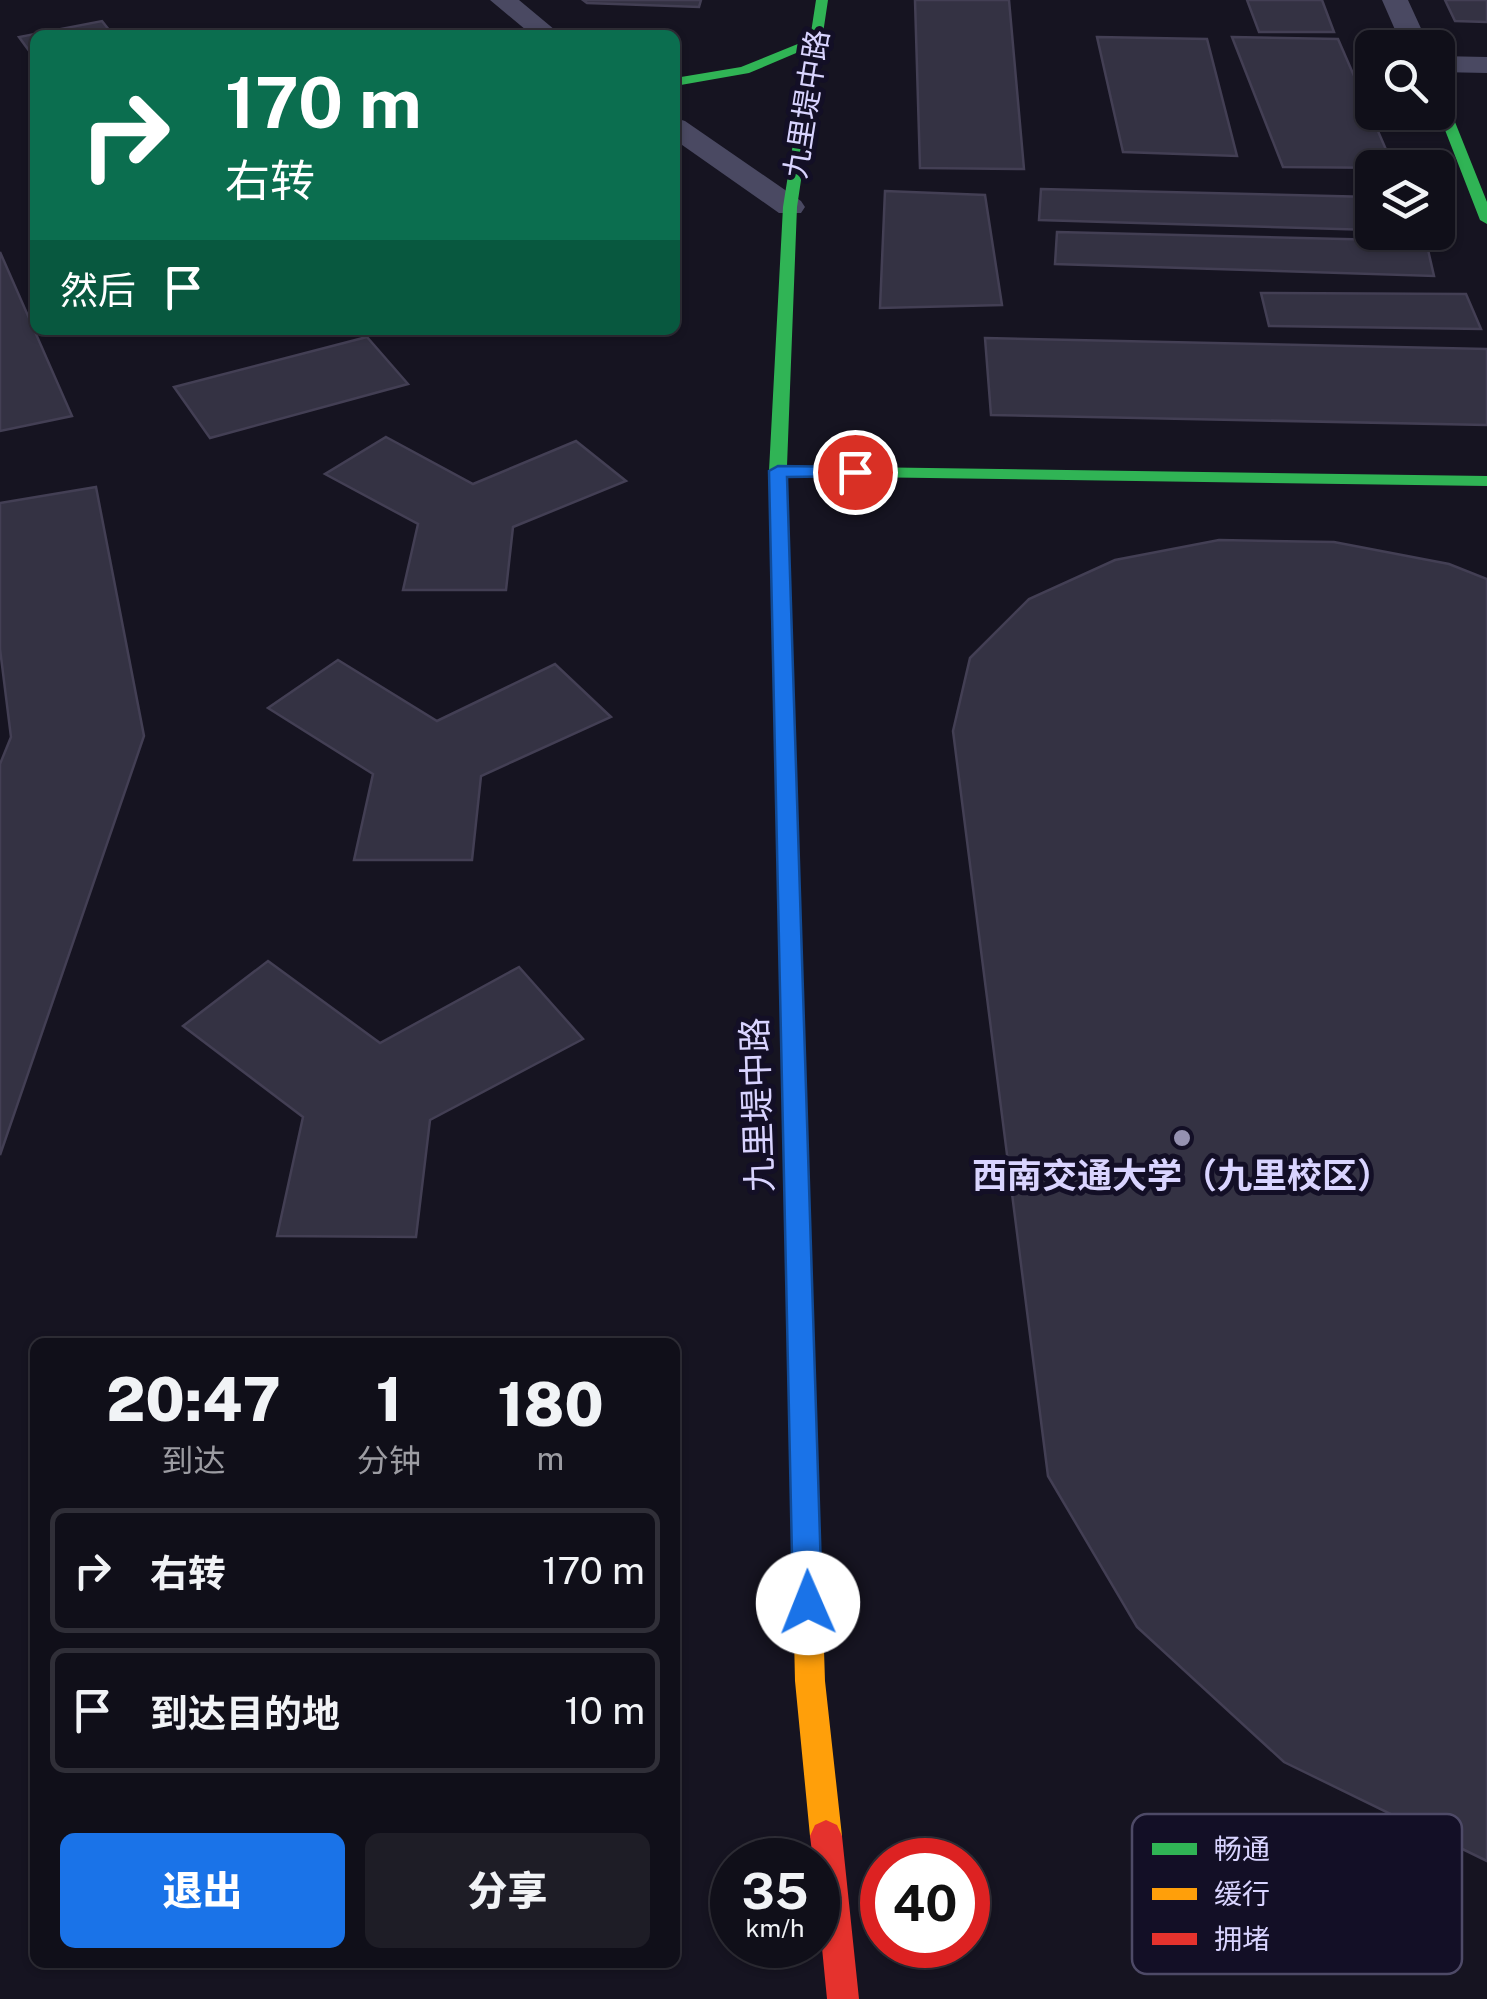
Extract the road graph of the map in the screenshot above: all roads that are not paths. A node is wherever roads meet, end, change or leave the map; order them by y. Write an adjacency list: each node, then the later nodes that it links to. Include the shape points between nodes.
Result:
1 (503, 0): 4 (street)
2 (822, 0): 6 (street, 九里堤中路)
3 (1396, 0): 5 (street)
4 (542, 30)
5 (1409, 30)
6 (815, 42): 9 (street, via 744,70); 12 (street, 九里堤中路)
7 (1455, 64): 8 (street)
8 (1487, 65)
9 (680, 81)
10 (680, 130): 12 (street, 九里堤中路)
11 (1451, 130): 13 (street)
12 (790, 207): 14 (street, 九里堤中路)
13 (1487, 220)
14 (778, 471): 15 (street); 16 (street, 九里堤中路, via 810,1681)
15 (1487, 482)
16 (842, 1999)

